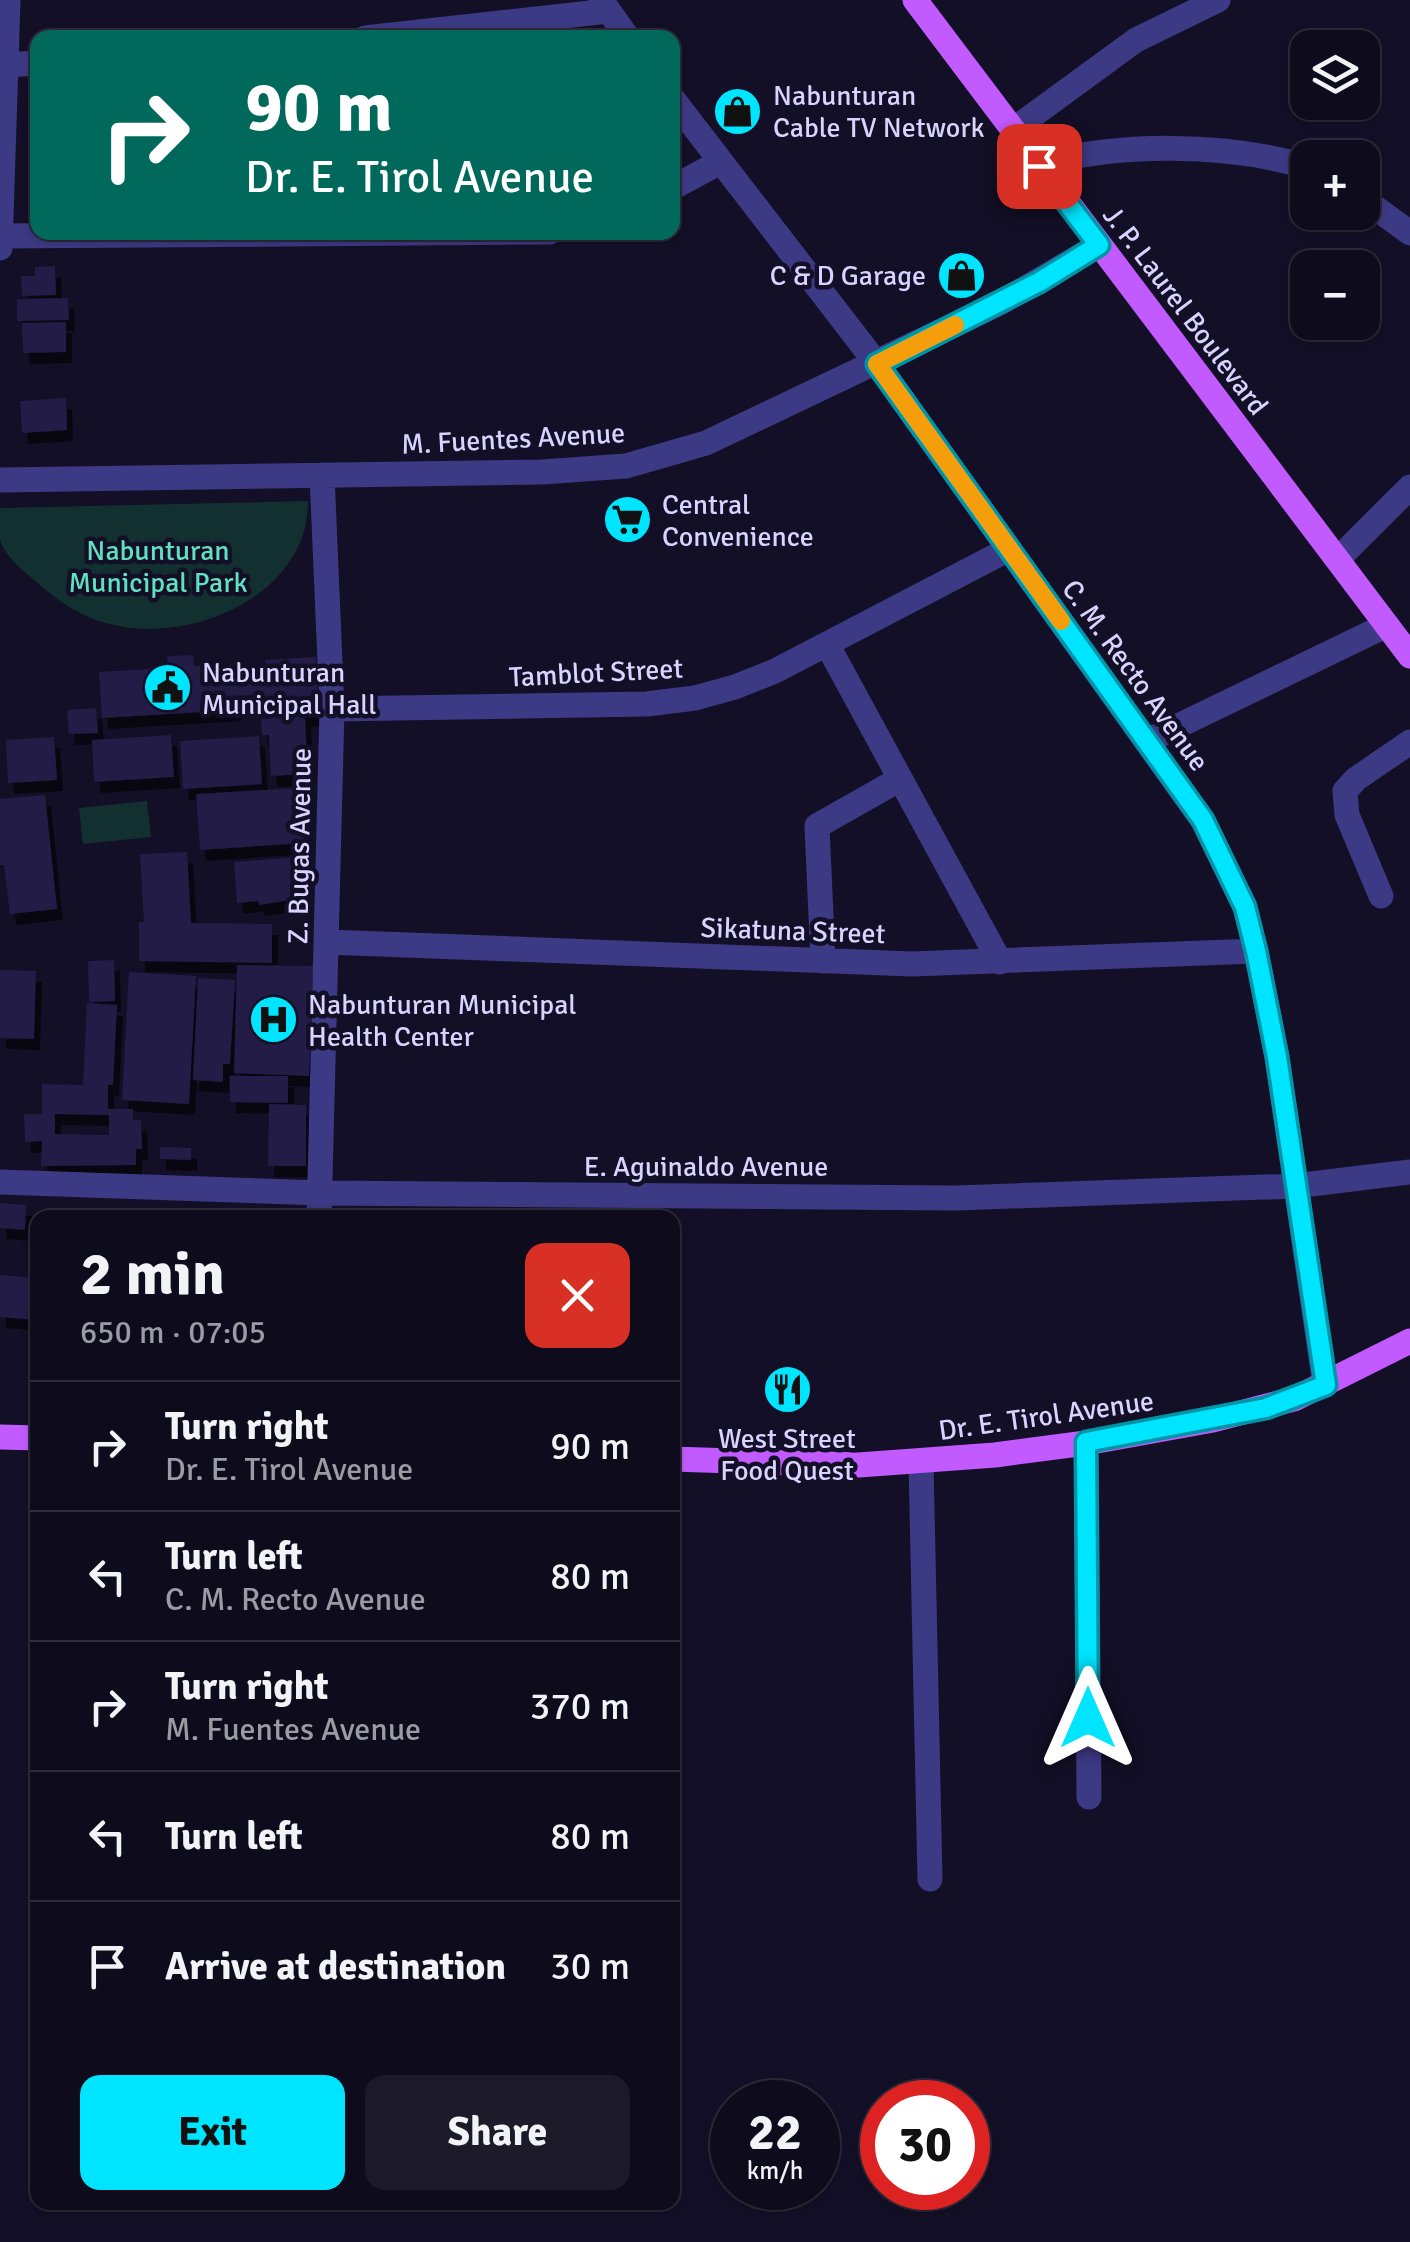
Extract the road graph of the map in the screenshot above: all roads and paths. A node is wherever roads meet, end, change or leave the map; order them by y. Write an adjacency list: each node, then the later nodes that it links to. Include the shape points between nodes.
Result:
1 (8, 0): 8 (street)
2 (915, 0): 10 (main road, J. P. Laurel Boulevard)
3 (1218, 0): 10 (street, via 1136,40)
4 (604, 6): 5 (street); 6 (street)
5 (426, 30)
6 (622, 30)
7 (30, 64): 8 (street)
8 (7, 65): 17 (street)
9 (680, 109): 11 (street, C. M. Recto Avenue)
10 (1012, 130): 13 (main road, J. P. Laurel Boulevard)
11 (720, 162): 14 (street); 21 (street, C. M. Recto Avenue)
12 (1290, 163): 13 (street, via 1200,150 1084,154)
13 (1039, 166): 19 (main road, J. P. Laurel Boulevard)
14 (680, 184)
15 (1380, 212): 16 (street)
16 (1410, 234)
17 (1, 236): 18 (street); 20 (street)
18 (30, 236)
19 (1099, 245): 21 (street, M. Fuentes Avenue); 26 (main road, J. P. Laurel Boulevard)
20 (0, 248)
21 (877, 364): 22 (street, M. Fuentes Avenue, via 706,444 626,466); 25 (street, C. M. Recto Avenue)
22 (322, 475): 23 (street, M. Fuentes Avenue); 30 (street, Z. Bugas Avenue)
23 (0, 480)
24 (1410, 488): 26 (street)
25 (1009, 548): 28 (street, Tamblot Street); 31 (street, C. M. Recto Avenue)
26 (1338, 558): 27 (main road, J. P. Laurel Boulevard)
27 (1387, 625): 29 (main road, J. P. Laurel Boulevard); 31 (street)
28 (828, 646): 30 (street, Tamblot Street, via 695,698); 33 (street)
29 (1410, 656)
30 (332, 709): 35 (street, Z. Bugas Avenue)
31 (1146, 741): 36 (street, C. M. Recto Avenue, via 1203,820 1232,875)
32 (1410, 742): 34 (street, via 1344,792)
33 (900, 779): 37 (street, via 817,826); 38 (street)
34 (1381, 896)
35 (327, 942): 37 (street, Sikatuna Street); 42 (street, Z. Bugas Avenue)
36 (1256, 951): 38 (street, Sikatuna Street); 41 (street, C. M. Recto Avenue)
37 (823, 961): 38 (street, Sikatuna Street)
38 (1000, 962)
39 (1410, 1172): 41 (street, E. Aguinaldo Avenue)
40 (0, 1182): 42 (street, E. Aguinaldo Avenue)
41 (1296, 1186): 42 (street, E. Aguinaldo Avenue, via 956,1198); 44 (street, C. M. Recto Avenue)
42 (319, 1205)
43 (1410, 1341): 44 (main road, Dr. E. Tirol Avenue)
44 (1326, 1385): 47 (main road, Dr. E. Tirol Avenue, via 1266,1408)
45 (0, 1437): 46 (main road)
46 (30, 1438)
47 (1086, 1442): 49 (main road, Dr. E. Tirol Avenue); 50 (street)
48 (680, 1459): 49 (main road, Dr. E. Tirol Avenue)
49 (921, 1462): 51 (street)
50 (1089, 1797)
51 (930, 1879)

